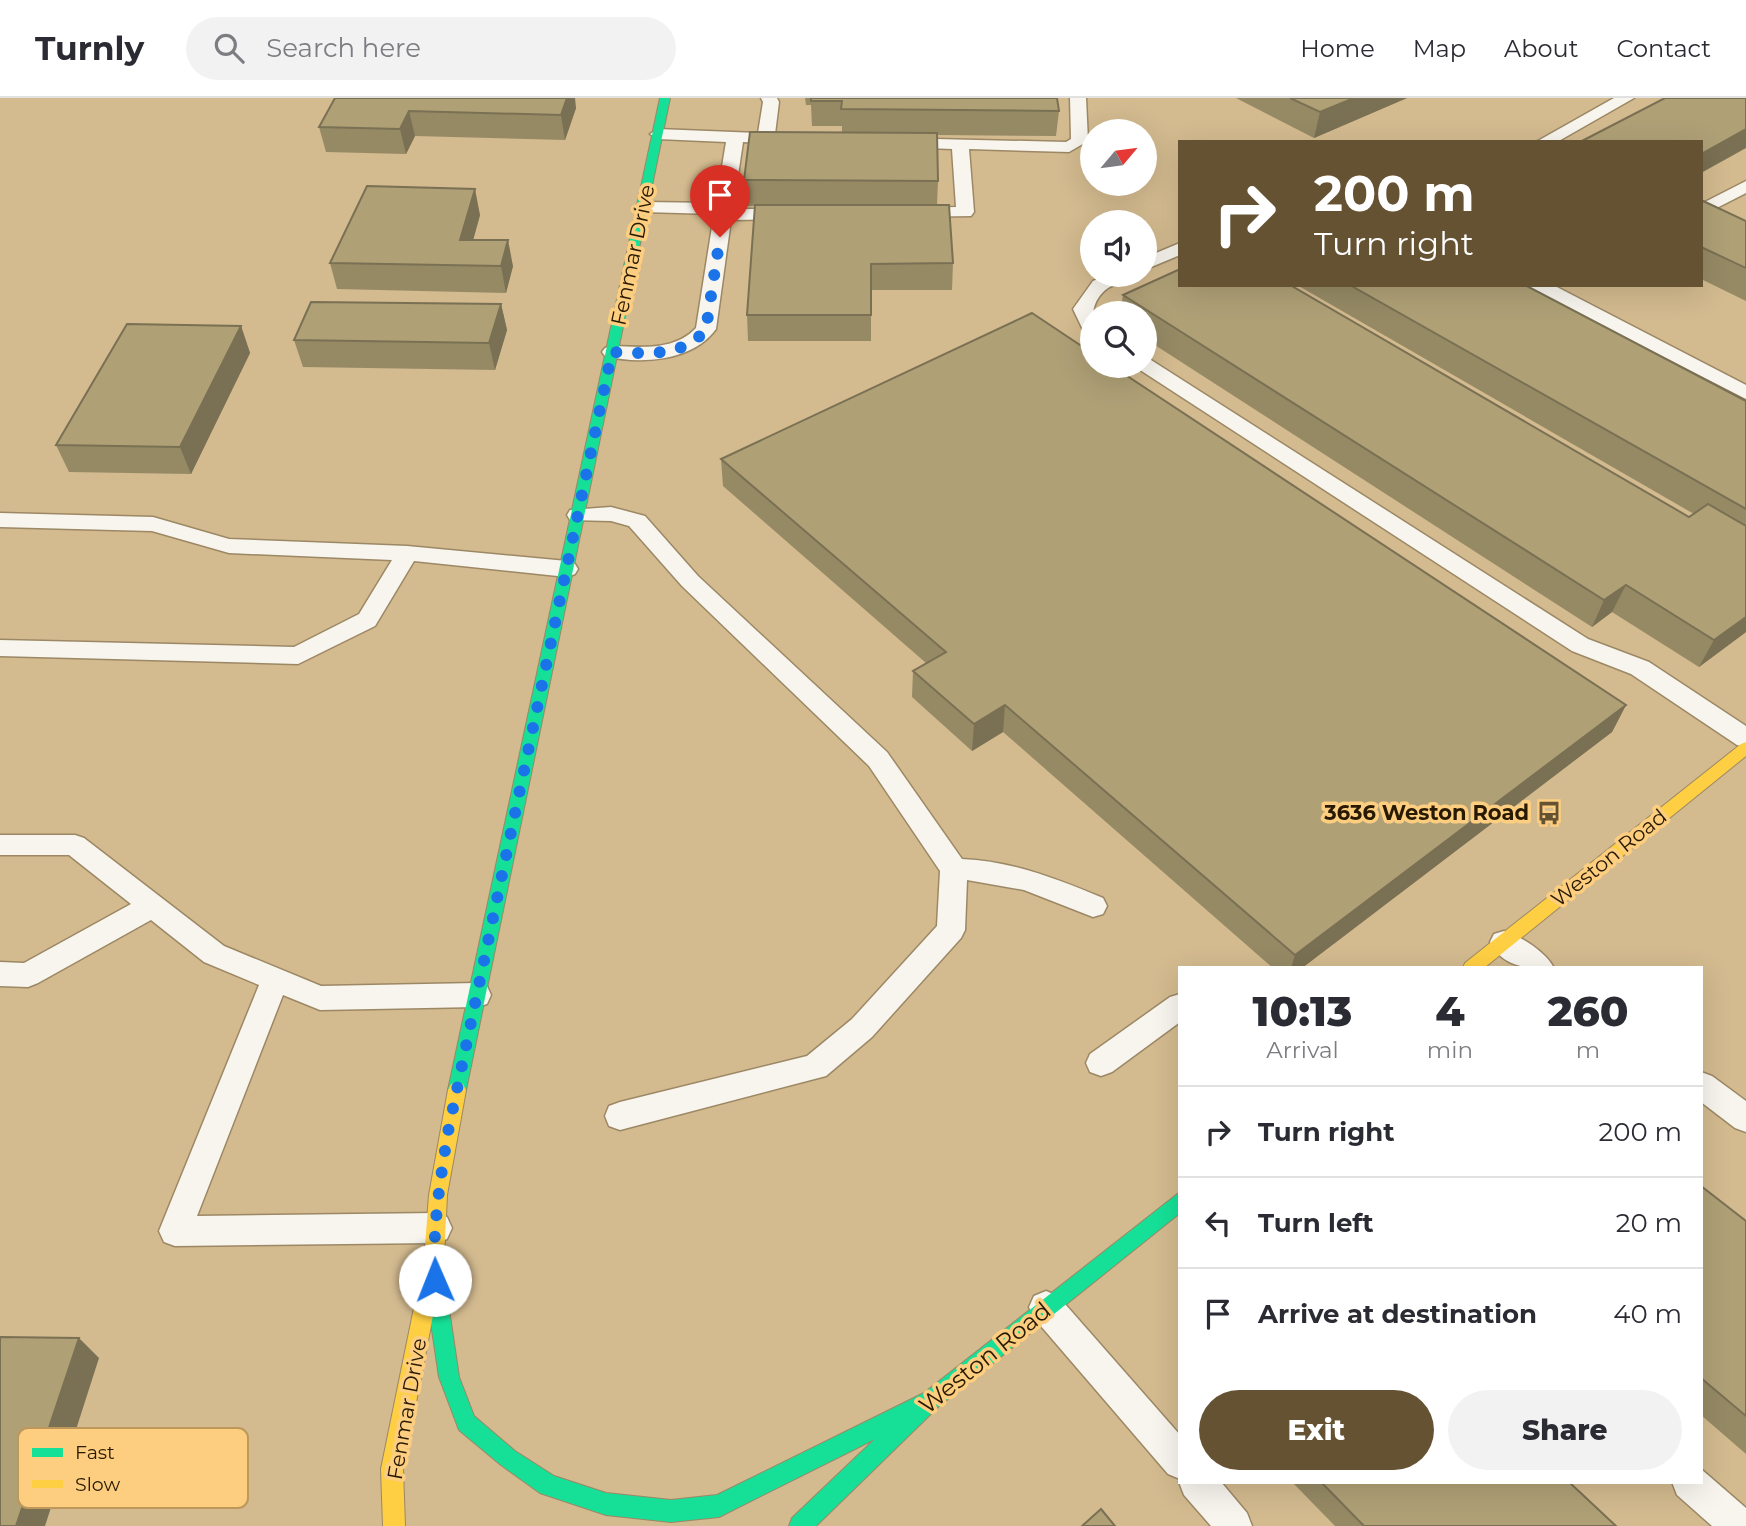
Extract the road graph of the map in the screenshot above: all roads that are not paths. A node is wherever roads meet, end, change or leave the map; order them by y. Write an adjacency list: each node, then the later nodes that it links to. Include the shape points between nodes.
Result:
1 (666, 98): 5 (street, Fenmar Drive)
2 (769, 98): 7 (lane)
3 (1077, 98): 11 (lane, via 1080,141 1069,147)
4 (1626, 98): 9 (lane)
5 (658, 134): 6 (lane); 13 (street, Fenmar Drive)
6 (735, 137): 7 (lane); 14 (lane)
7 (766, 138): 8 (lane)
8 (808, 139)
9 (1548, 140)
10 (877, 141): 11 (lane)
11 (960, 144): 15 (lane, via 965,212)
12 (1746, 186): 17 (lane)
13 (643, 207): 14 (lane); 21 (street, Fenmar Drive)
14 (724, 212): 16 (lane); 21 (lane, via 706,329 698,341 656,353)
15 (898, 213)
16 (804, 214)
17 (1705, 218)
18 (1178, 249): 19 (lane)
19 (1157, 259)
20 (1542, 287): 23 (lane)
21 (612, 352): 24 (street, Fenmar Drive)
22 (1157, 372): 29 (lane, via 1580,645 1640,668)
23 (1746, 393)
24 (578, 515): 27 (street, Fenmar Drive); 32 (lane, via 611,514 637,520 690,580 878,760)
25 (0, 520): 26 (lane, via 153,524 229,546)
26 (407, 553): 27 (lane); 28 (lane, via 367,620 298,656)
27 (567, 569): 40 (street, Fenmar Drive)
28 (0, 648)
29 (1746, 738)
30 (1746, 748): 35 (street, Weston Road)
31 (0, 845): 33 (lane, via 75,845)
32 (954, 869): 34 (lane, via 989,870 1030,880); 44 (lane, via 951,930 862,1028 816,1067)
33 (152, 906): 38 (lane, via 28,975); 39 (lane, via 214,954)
34 (1093, 906)
35 (1504, 942): 36 (street, Weston Road); 37 (lane)
36 (1474, 966)
37 (1537, 966)
38 (0, 974)
39 (275, 980): 40 (lane, via 320,998); 47 (lane, via 175,1231)
40 (477, 995): 47 (street, Fenmar Drive, via 448,1132)
41 (1178, 1007): 42 (lane)
42 (1101, 1063)
43 (1703, 1086): 45 (lane)
44 (620, 1116)
45 (1746, 1118)
46 (1178, 1203): 48 (street, Weston Road)
47 (435, 1244): 49 (street, via 439,1322 449,1377 466,1423 548,1485 606,1504 671,1511 719,1506); 53 (street, Fenmar Drive, via 392,1469)
48 (1046, 1307): 49 (street, Weston Road); 50 (lane)
49 (931, 1399): 54 (street, Weston Road)
50 (1178, 1460)
51 (1199, 1484): 55 (lane)
52 (1692, 1484): 56 (lane)
53 (394, 1526)
54 (800, 1526)
55 (1234, 1526)
56 (1739, 1526)

